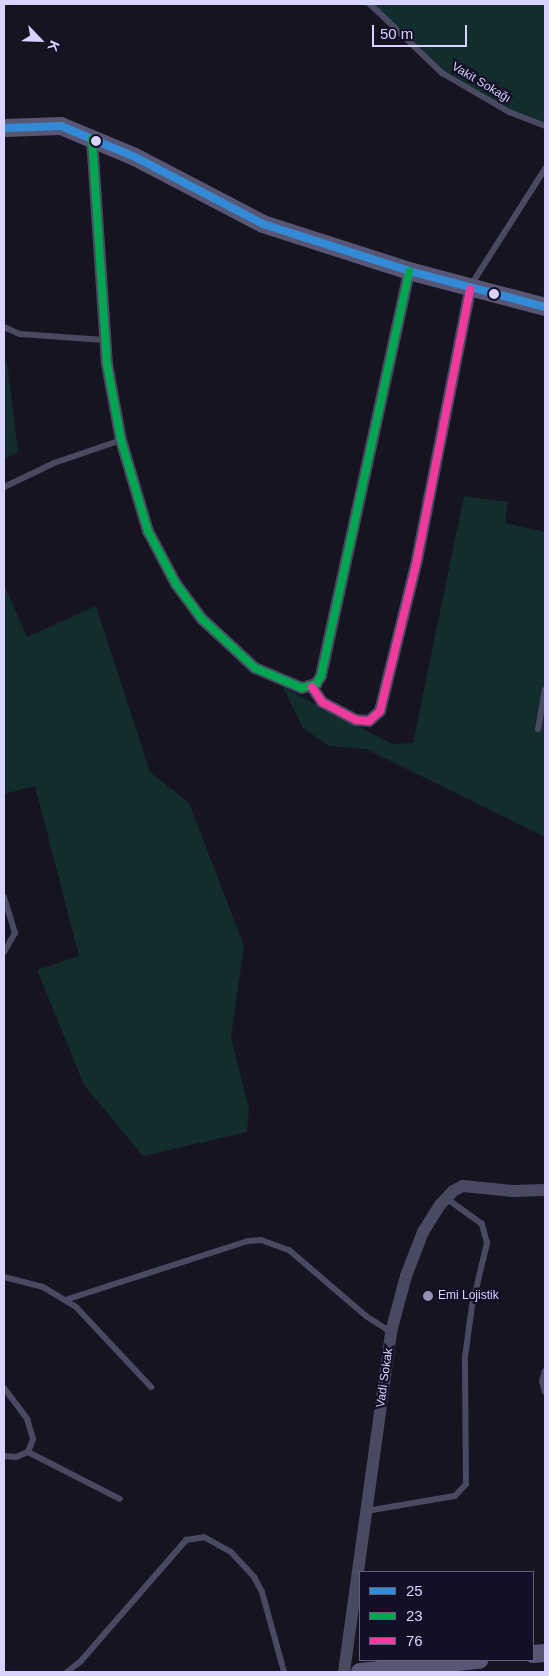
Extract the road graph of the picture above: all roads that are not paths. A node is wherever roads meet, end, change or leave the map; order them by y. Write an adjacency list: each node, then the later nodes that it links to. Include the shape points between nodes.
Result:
1 (370, 4): 2 (lane, Vakit Sokağı, via 442,73 509,112)
2 (545, 126)
3 (4, 128): 4 (street, via 61,126)
4 (92, 140): 6 (street, via 135,158 264,224); 10 (street)
5 (545, 169): 7 (lane)
6 (409, 271): 7 (street); 13 (street, via 321,676)
7 (470, 289): 8 (street); 13 (street, via 417,560 380,711 369,721 356,720 322,702)
8 (545, 305)
9 (4, 326): 10 (lane, via 20,334)
10 (105, 340): 11 (street)
11 (121, 440): 12 (lane, via 54,463); 13 (street, via 148,531 188,602 226,643 255,668 302,688)
12 (4, 486)
13 (312, 687)
14 (545, 690): 15 (lane)
15 (538, 729)
16 (4, 896): 17 (lane, via 15,932)
17 (4, 952)
18 (545, 1190): 19 (street, Vadi Sokak, via 493,1190 469,1186 453,1191)
19 (446, 1198): 22 (street, Vadi Sokak, via 423,1232 406,1276); 30 (lane, via 482,1224 487,1243 472,1306 465,1358 466,1484 455,1496)
20 (4, 1277): 21 (lane, via 43,1287)
21 (66, 1300): 22 (lane, via 248,1241 261,1240 290,1250 366,1316); 24 (lane)
22 (391, 1332): 30 (street, Vadi Sokak)
23 (545, 1371): 26 (lane, via 542,1381)
24 (151, 1387)
25 (4, 1388): 27 (lane, via 31,1425 32,1439)
26 (545, 1392)
27 (28, 1452): 28 (lane, via 16,1457); 29 (lane)
28 (4, 1456)
29 (120, 1500)
30 (366, 1511): 34 (street, Vadi Sokak)
31 (469, 1661): 35 (street)
32 (67, 1672): 33 (lane, via 80,1662 186,1540 204,1537 231,1552 254,1577 262,1592)
33 (284, 1672)
34 (344, 1672)
35 (360, 1672)

